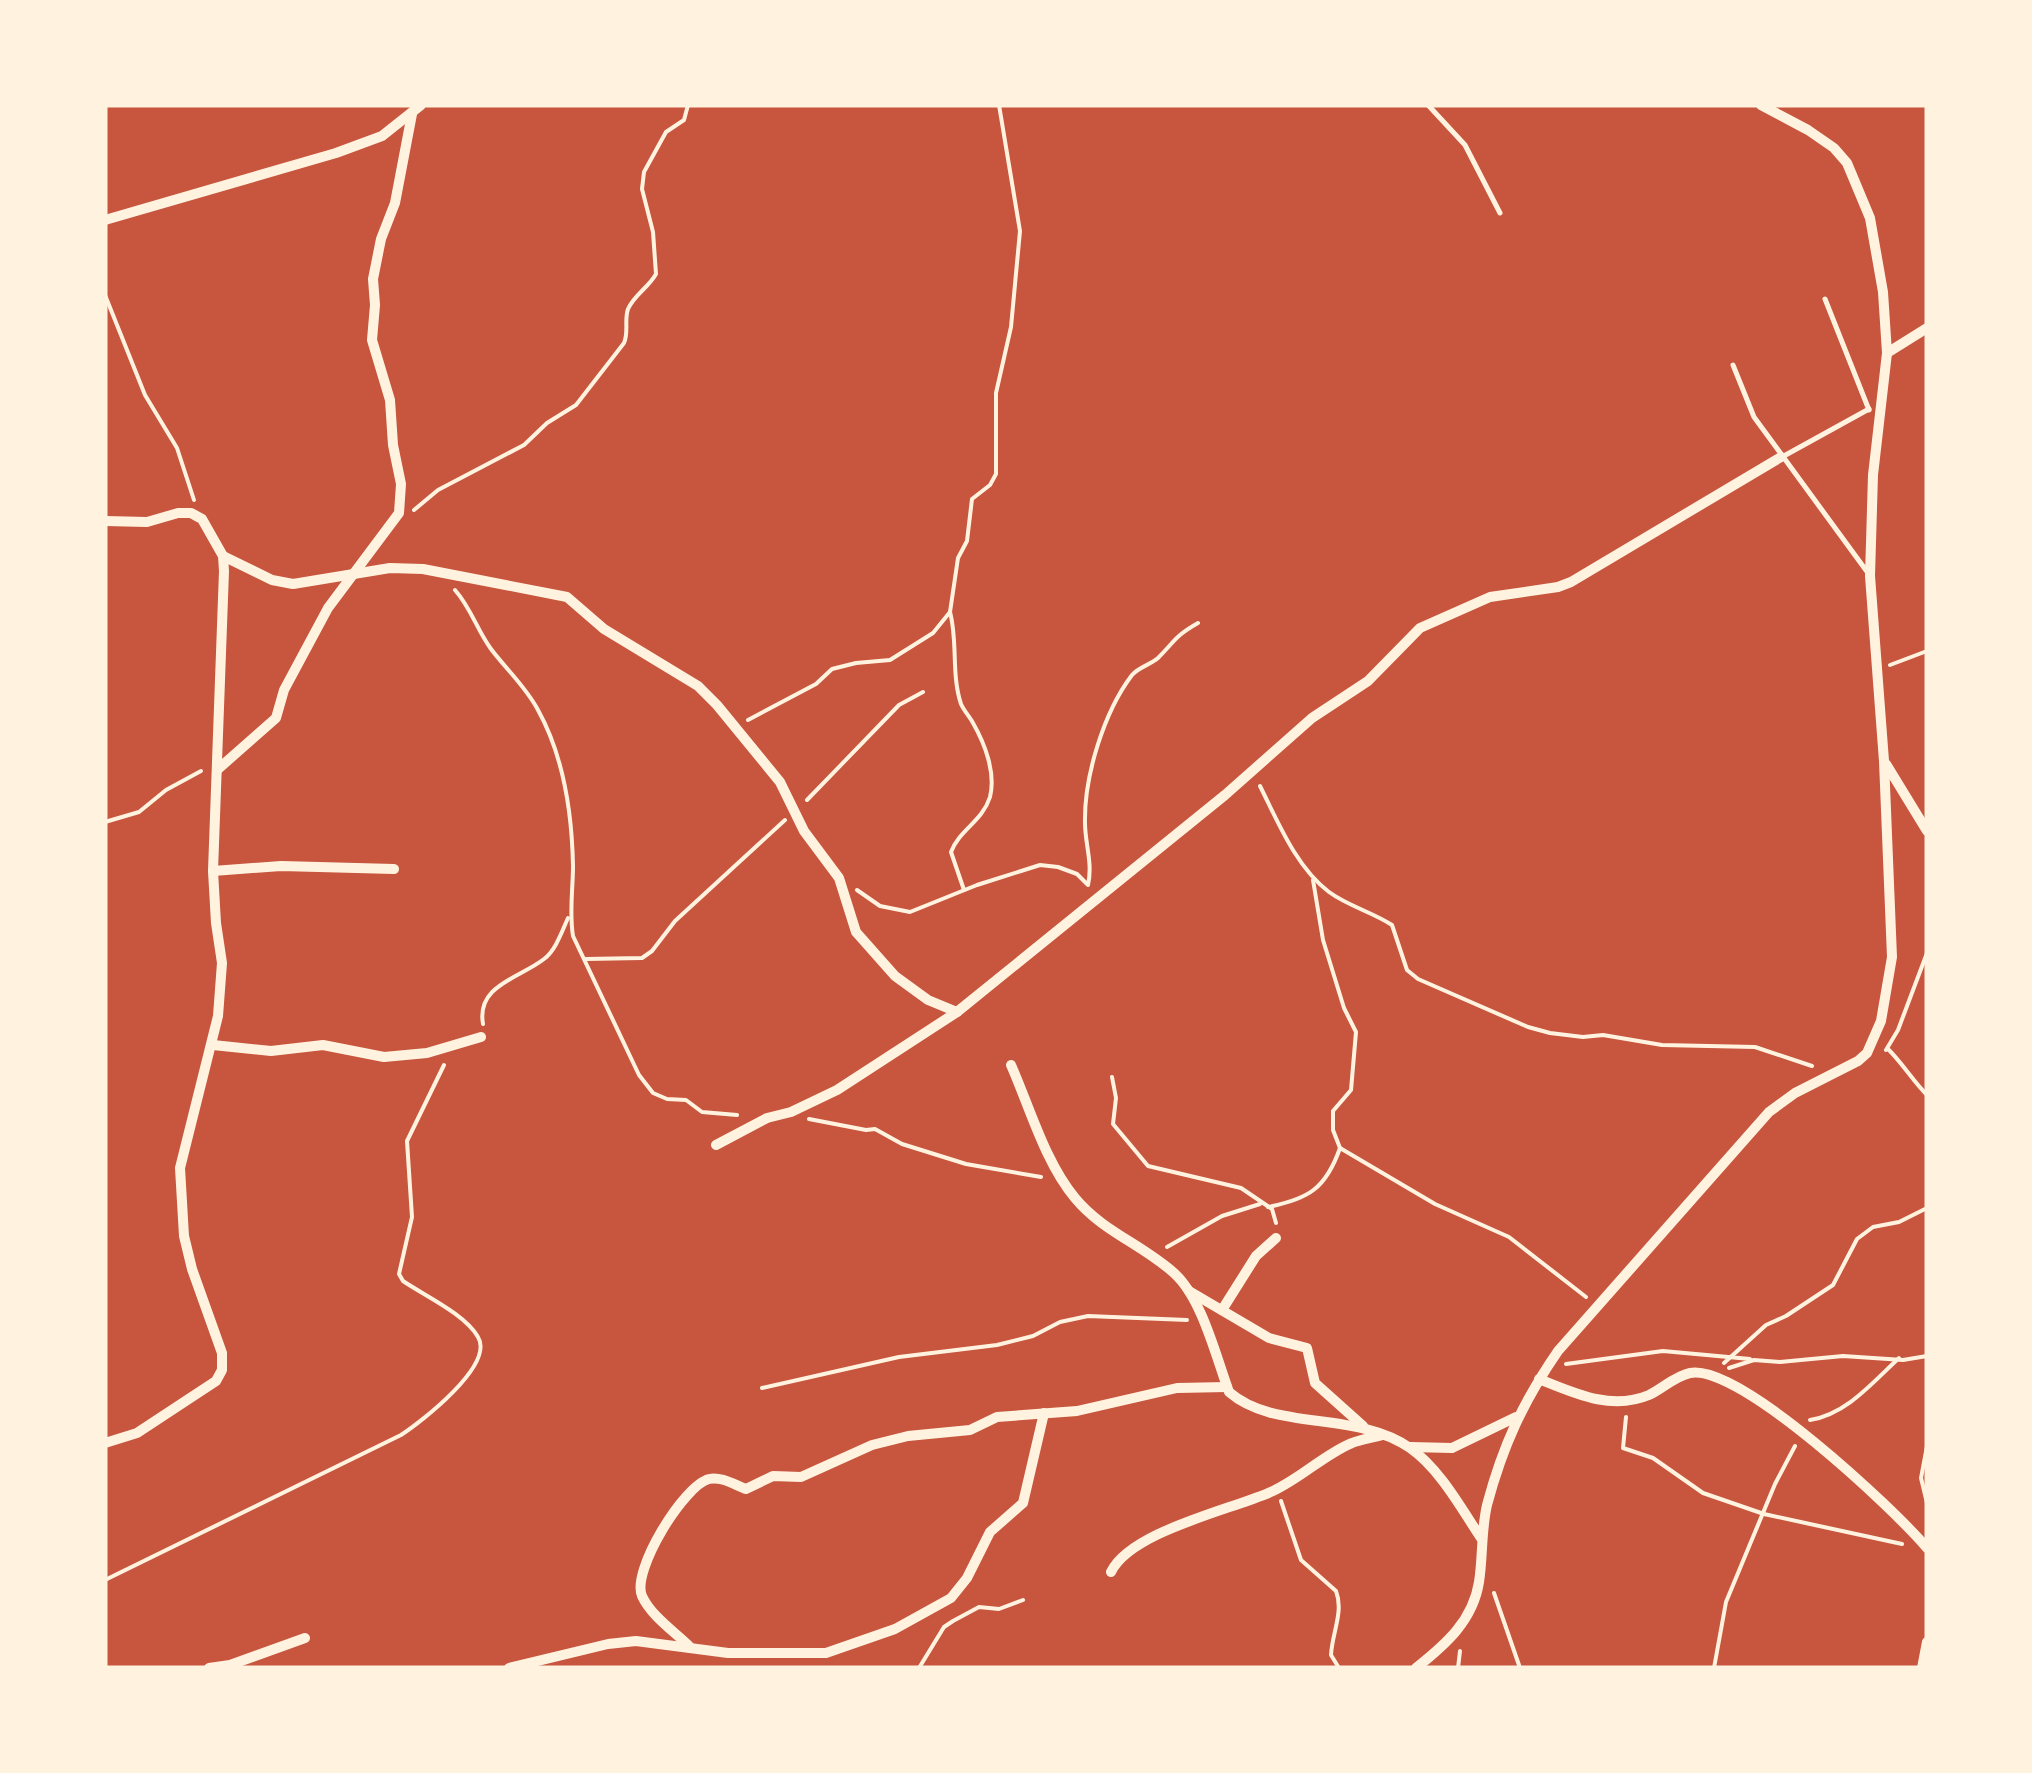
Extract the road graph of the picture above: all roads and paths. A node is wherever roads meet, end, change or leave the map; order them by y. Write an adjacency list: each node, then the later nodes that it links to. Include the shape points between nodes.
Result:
1 (688, 105): 16 (path, via 684,120 666,132 646,164 642,188 656,274 631,303 624,344 576,405 524,445)
2 (1000, 105): 23 (path, via 1020,231 1014,296 996,393 996,474 972,499)
3 (1428, 105): 6 (lane, via 1465,145)
4 (1761, 105): 11 (street, via 1834,148 1855,177 1884,292)
5 (417, 110): 7 (street, via 382,136 336,153); 20 (street, via 373,279 372,340 390,400 401,502 394,524)
6 (1500, 213)
7 (105, 220)
8 (105, 295): 17 (path)
9 (1825, 299): 14 (lane)
10 (1927, 328): 11 (street)
11 (1887, 353): 13 (street)
12 (1733, 365): 15 (lane, via 1754,417)
13 (1880, 404): 14 (lane); 22 (street)
14 (1869, 410): 15 (lane)
15 (1781, 457): 22 (lane); 31 (street, via 1572,582 1490,597 1420,628 1380,672 1312,718)
16 (412, 511)
17 (202, 518): 18 (street, via 178,513 147,522); 19 (street)
18 (105, 521)
19 (224, 556): 20 (street, via 293,584); 30 (street)
20 (355, 571): 21 (street); 30 (street, via 328,608 276,718)
21 (438, 572): 28 (street, via 567,597 604,629 698,686); 42 (path, via 473,613 548,732 566,788)
22 (1870, 576): 26 (street)
23 (950, 612): 28 (path, via 905,653 832,669); 40 (path, via 962,705 992,770 983,816 957,836 951,852)
24 (1198, 623): 38 (path, via 1134,672 1107,716 1087,802)
25 (1927, 650): 26 (path)
26 (1878, 670): 29 (street)
27 (923, 692): 32 (path, via 899,705)
28 (735, 726): 32 (street, via 780,782)
29 (1884, 762): 34 (street); 50 (street, via 1892,957 1881,1022)
30 (217, 766): 33 (path, via 166,790 139,812); 36 (street)
31 (1253, 771): 37 (path); 41 (street)
32 (794, 812): 39 (street); 44 (path, via 700,897 652,952)
33 (105, 822)
34 (1927, 831)
35 (394, 869): 36 (street)
36 (213, 871): 47 (street, via 222,964)
37 (1312, 876): 52 (path, via 1392,925 1407,970 1418,978 1528,1028 1662,1045 1754,1047); 58 (path, via 1323,940 1356,1032 1351,1090 1332,1120)
38 (1088, 885): 40 (path, via 1077,874 1040,866); 41 (path)
39 (843, 886): 40 (path, via 880,906 910,912); 45 (street, via 851,924 888,968 928,1000)
40 (964, 890)
41 (1092, 902): 45 (street)
42 (570, 916): 44 (path); 46 (path, via 544,960 491,992 482,1009)
43 (1927, 953): 49 (path)
44 (584, 959): 56 (path, via 654,1093 686,1100 702,1112)
45 (957, 1012): 55 (street, via 869,1072)
46 (481, 1037): 48 (street)
47 (213, 1045): 48 (street, via 271,1052 323,1044 384,1056); 85 (street, via 180,1168 188,1253 222,1370 206,1388 136,1433)
48 (454, 1048): 94 (path, via 408,1140 412,1217 400,1274 480,1338 465,1383 401,1435)
49 (1888, 1049): 50 (path); 54 (path)
50 (1867, 1053): 52 (street)
51 (1011, 1065): 59 (street)
52 (1831, 1072): 66 (street, via 1769,1112)
53 (1112, 1077): 60 (path, via 1113,1124 1141,1162 1241,1188)
54 (1927, 1095)
55 (791, 1112): 56 (street); 59 (path, via 874,1129 966,1164)
56 (767, 1118): 57 (street)
57 (716, 1145)
58 (1340, 1148): 61 (path, via 1315,1192); 66 (path, via 1435,1204 1509,1236)
59 (1064, 1184): 64 (street, via 1102,1223)
60 (1260, 1204): 61 (path); 64 (path, via 1222,1216)
61 (1268, 1206): 63 (path)
62 (1927, 1208): 70 (path, via 1857,1239 1833,1285 1766,1324)
63 (1276, 1238): 67 (street, via 1256,1256)
64 (1149, 1256): 65 (street)
65 (1188, 1290): 67 (street); 68 (street)
66 (1596, 1307): 73 (street)
67 (1222, 1310): 82 (street, via 1269,1338 1307,1348 1315,1382)
68 (1202, 1321): 76 (street); 77 (path, via 1088,1316 996,1345 898,1357)
69 (1927, 1356): 71 (path)
70 (1730, 1357): 72 (path); 73 (path, via 1662,1352)
71 (1899, 1358): 72 (path); 81 (path, via 1834,1413)
72 (1754, 1360): 74 (path)
73 (1550, 1364): 75 (street)
74 (1714, 1373)
75 (1539, 1378): 78 (street, via 1610,1402); 80 (street)
76 (1228, 1387): 79 (street, via 1177,1388); 82 (street, via 1261,1410)
77 (762, 1388)
78 (1629, 1400): 81 (street, via 1691,1372 1734,1387); 90 (path, via 1626,1450 1654,1458 1703,1493)
79 (1044, 1413): 99 (street, via 1023,1503 990,1532 951,1598 826,1653); 99 (street, via 872,1445 819,1470 772,1476 746,1489 722,1479 698,1485 665,1527 640,1578 640,1594)
80 (1517, 1416): 87 (street, via 1452,1448); 91 (street)
81 (1791, 1424): 83 (street)
82 (1365, 1428): 84 (street)
83 (1803, 1433): 90 (path); 92 (street)
84 (1383, 1435): 87 (street); 88 (street, via 1352,1443)
85 (105, 1443)
86 (1927, 1446): 89 (path)
87 (1409, 1447): 91 (street)
88 (1277, 1489): 93 (street, via 1132,1548); 103 (path, via 1301,1560 1339,1598 1331,1655)
89 (1927, 1503)
90 (1764, 1514): 92 (path); 106 (path, via 1726,1602)
91 (1481, 1538): 95 (street)
92 (1927, 1548)
93 (1111, 1572)
94 (105, 1580)
95 (1478, 1587): 104 (street, via 1471,1611 1447,1643); 105 (path, via 1497,1595)
96 (1022, 1600): 102 (path, via 953,1621)
97 (305, 1638): 100 (street)
98 (1927, 1642): 107 (street)
99 (690, 1647): 101 (street, via 622,1642)
100 (208, 1668)
101 (509, 1668)
102 (919, 1668)
103 (1339, 1668)
104 (1416, 1668)
105 (1520, 1668)
106 (1714, 1668)
107 (1922, 1668)

